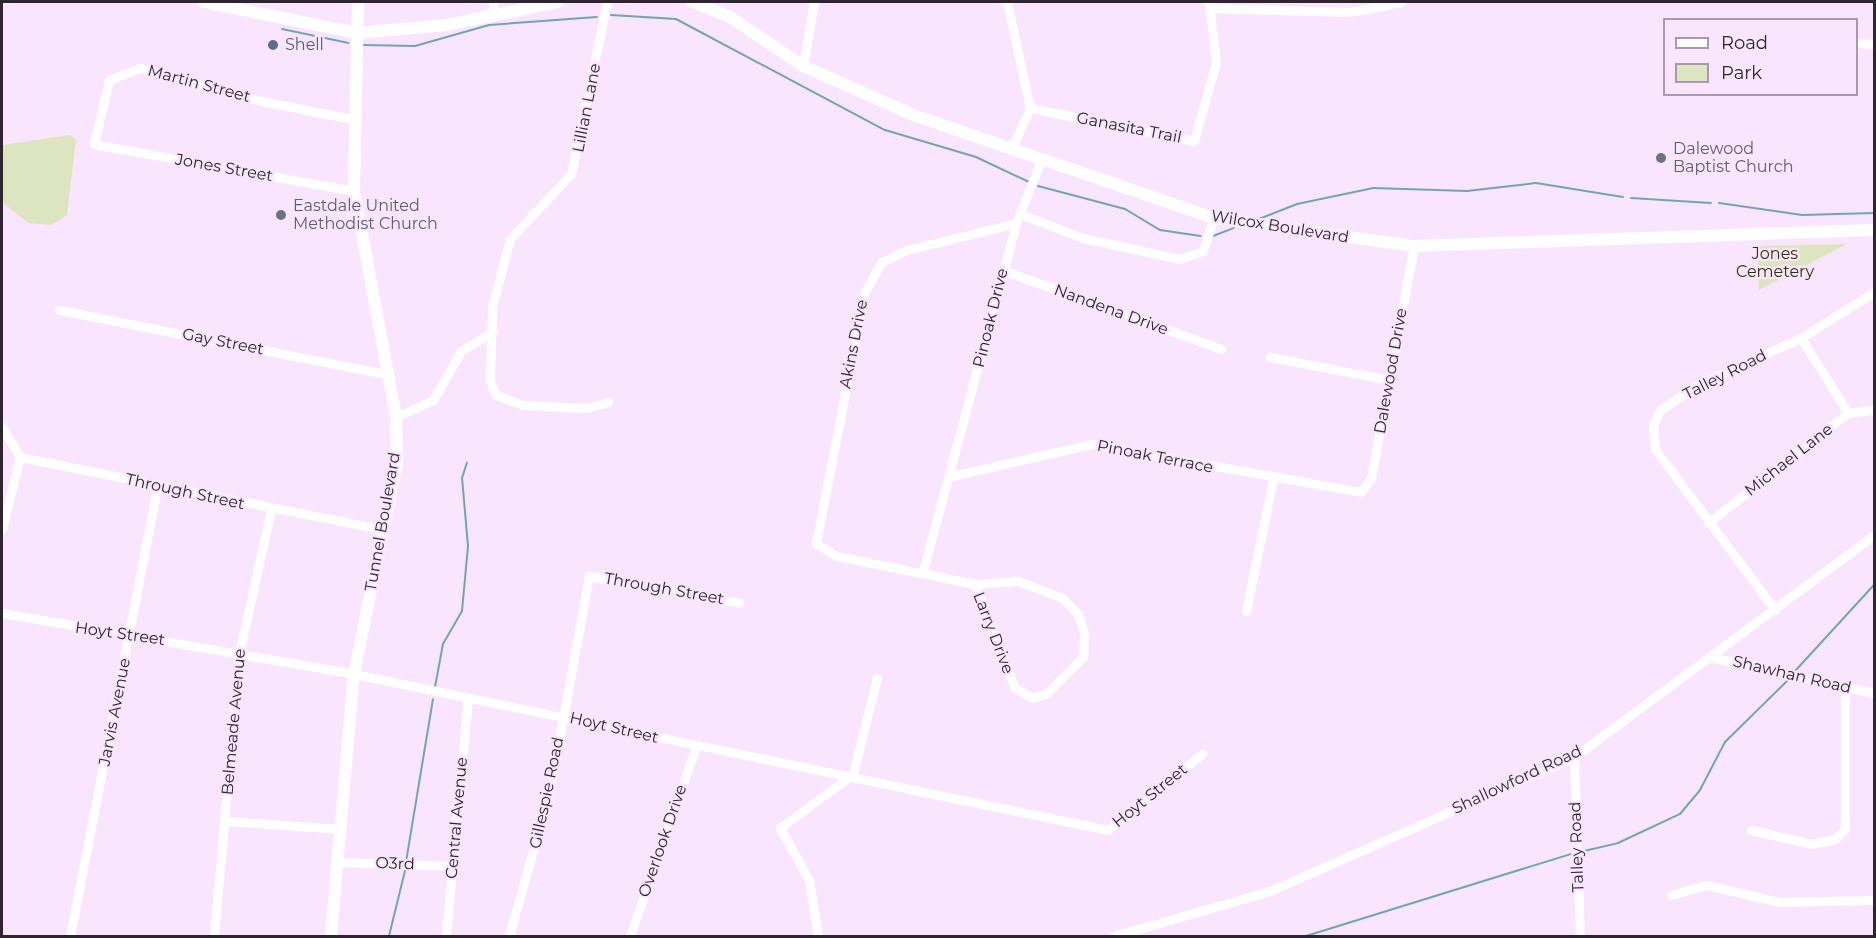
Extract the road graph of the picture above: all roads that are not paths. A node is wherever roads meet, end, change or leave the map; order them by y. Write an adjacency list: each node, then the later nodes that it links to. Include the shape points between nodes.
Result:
1 (204, 2): 11 (main road)
2 (358, 2): 11 (main road, Tunnel Boulevard)
3 (558, 2): 10 (main road)
4 (607, 2): 28 (street, Lillian Lane, via 579,153 571,174 510,239 492,307)
5 (693, 2): 14 (main road, Wilcox Boulevard, via 730,17)
6 (814, 2): 14 (street)
7 (1007, 2): 15 (street)
8 (1401, 2): 9 (street, via 1350,12)
9 (1210, 5): 15 (street, Ganasita Trail, via 1216,62 1194,141)
10 (493, 8): 11 (main road, via 447,25)
11 (357, 33): 16 (main road, Tunnel Boulevard)
12 (1858, 43): 13 (street)
13 (1875, 44)
14 (803, 66): 18 (main road, Wilcox Boulevard, via 916,116)
15 (1030, 108): 18 (street)
16 (357, 120): 17 (street, Martin Street, via 252,99 141,68 109,80); 20 (main road, Tunnel Boulevard)
17 (94, 144): 20 (street, Jones Street)
18 (1011, 150): 19 (main road, Wilcox Boulevard)
19 (1040, 163): 21 (street, Pinoak Drive); 22 (main road, Wilcox Boulevard)
20 (354, 191): 32 (main road, Tunnel Boulevard)
21 (1018, 218): 22 (street, via 1083,238 1179,259 1203,251); 25 (street, Pinoak Drive); 49 (street, Akins Drive, via 907,250 882,262 865,291 816,543)
22 (1214, 218): 24 (main road, Wilcox Boulevard)
23 (1875, 230): 24 (main road, Wilcox Boulevard)
24 (1414, 246): 33 (street, Dalewood Drive)
25 (1002, 270): 30 (street, Nandena Drive); 40 (street, Pinoak Drive)
26 (1875, 292): 29 (street, Talley Road)
27 (59, 310): 32 (street, Gay Street)
28 (493, 332): 34 (street, Lillian Lane, via 490,381 496,395 522,405 554,409); 37 (street, via 461,351 433,400)
29 (1801, 338): 36 (street); 45 (street, Talley Road, via 1699,384 1660,410 1653,425 1655,449)
30 (1221, 349)
31 (1270, 357): 33 (street)
32 (386, 374): 37 (main road, Tunnel Boulevard)
33 (1390, 380): 43 (street, Dalewood Drive, via 1371,478)
34 (608, 402)
35 (1875, 411): 36 (street, Michael Lane)
36 (1848, 413): 45 (street, Michael Lane)
37 (396, 417): 47 (main road, Tunnel Boulevard, via 397,462)
38 (2, 427): 39 (street)
39 (20, 457): 42 (street, Through Street); 46 (street)
40 (951, 476): 41 (street, Pinoak Terrace, via 1092,444); 50 (street, Pinoak Drive)
41 (1273, 480): 43 (street, Pinoak Terrace); 55 (street)
42 (157, 487): 44 (street, Through Street); 57 (street, Jarvis Avenue)
43 (1361, 492)
44 (271, 510): 47 (street, Through Street); 58 (street, Belmeade Avenue)
45 (1708, 523): 54 (street, Talley Road)
46 (2, 529)
47 (385, 530): 60 (main road, Tunnel Boulevard)
48 (1875, 536): 54 (street, Shallowford Road)
49 (836, 556): 50 (street, Larry Drive)
50 (923, 571): 52 (street, Larry Drive)
51 (589, 576): 53 (street, Through Street); 65 (street, Gillespie Road)
52 (975, 584): 52 (street, Larry Drive, via 1018,581 1046,587 1078,614 1084,632 1083,657 1047,693 1032,698 1014,687)
53 (740, 603)
54 (1775, 610): 59 (street, Shallowford Road)
55 (1246, 611)
56 (2, 613): 57 (street, Hoyt Street, via 114,636)
57 (130, 632): 58 (street, Hoyt Street); 77 (street, Jarvis Avenue)
58 (239, 654): 60 (street, Hoyt Street); 70 (street, Belmeade Avenue)
59 (1710, 657): 62 (street, Shawhan Road); 68 (street, Shallowford Road)
60 (354, 674): 64 (street, Hoyt Street); 71 (main road, Tunnel Boulevard)
61 (877, 678): 69 (street)
62 (1845, 687): 63 (street, Shawhan Road); 72 (street, via 1845,829 1835,839 1812,844)
63 (1875, 693)
64 (468, 699): 65 (street, Hoyt Street); 74 (street, Central Avenue)
65 (562, 716): 66 (street, Hoyt Street); 81 (street, Gillespie Road, via 550,790)
66 (696, 746): 69 (street, Hoyt Street); 82 (street, Overlook Drive)
67 (1202, 754): 69 (street, Hoyt Street, via 1108,830)
68 (1574, 757): 84 (street, Shallowford Road, via 1270,891); 85 (street, Talley Road)
69 (853, 774): 83 (street, via 780,828 809,880)
70 (225, 821): 71 (street); 78 (street, Belmeade Avenue)
71 (341, 829): 73 (main road, Tunnel Boulevard)
72 (1751, 830)
73 (338, 862): 74 (street, O3rd); 79 (main road, Tunnel Boulevard)
74 (453, 866): 80 (street, Central Avenue)
75 (1671, 895): 76 (street, via 1707,885 1779,902)
76 (1875, 900)
77 (69, 936)
78 (213, 936)
79 (331, 936)
80 (446, 936)
81 (509, 936)
82 (630, 936)
83 (818, 936)
84 (1114, 936)
85 (1580, 936)

